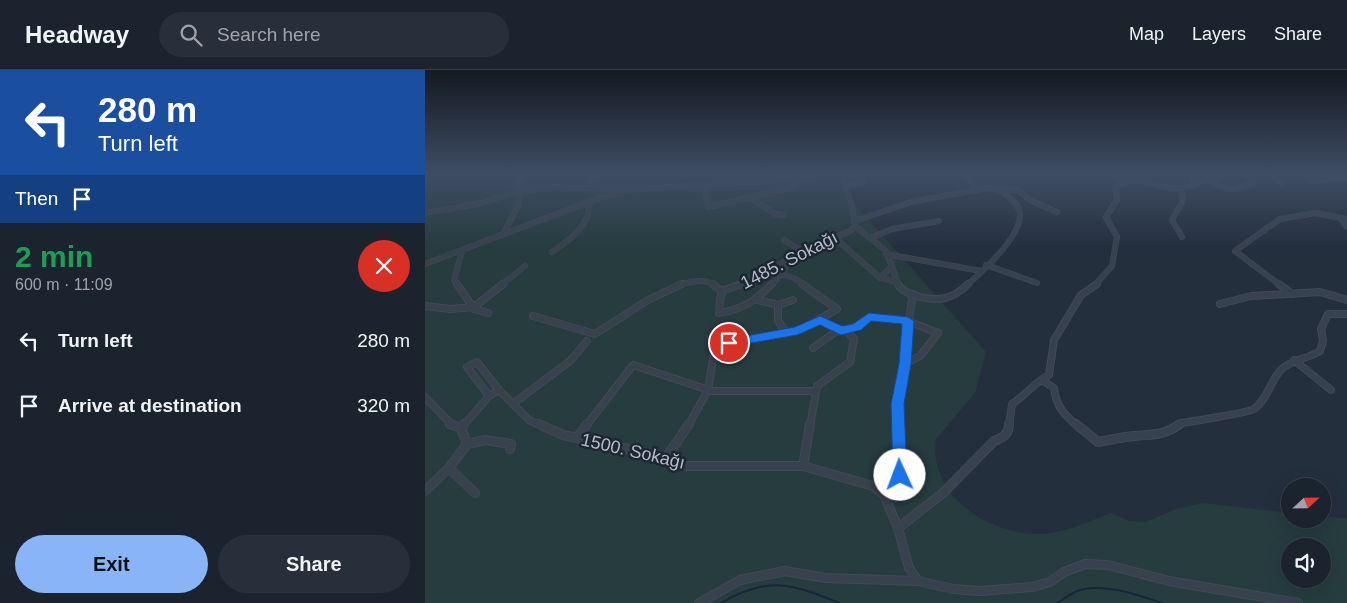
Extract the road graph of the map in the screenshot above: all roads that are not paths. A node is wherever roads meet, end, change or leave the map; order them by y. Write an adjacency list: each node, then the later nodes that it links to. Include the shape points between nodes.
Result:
1 (494, 199): 15 (street)
2 (518, 199): 22 (street)
3 (597, 199): 13 (street)
4 (707, 199): 5 (street, via 708,207)
5 (738, 199)
6 (753, 199): 16 (street)
7 (850, 199): 20 (street)
8 (927, 199): 20 (street, 1485. Sokağı, via 883,210)
9 (1009, 199): 35 (street, via 1020,216 1016,228)
10 (1029, 199): 14 (street, 1485. Sokağı)
11 (1117, 199): 64 (street, via 1106,217 1117,237 1113,266 1100,282 1081,296 1054,340 1051,371)
12 (1183, 199): 24 (street, via 1172,220)
13 (590, 201): 22 (street); 28 (street, via 591,208 579,231)
14 (1057, 212)
15 (425, 213)
16 (783, 215)
17 (1340, 218): 18 (street); 21 (street); 45 (street, via 1315,213 1280,219 1235,251)
18 (1347, 219)
19 (939, 221): 25 (street, via 892,228)
20 (855, 224): 23 (street, 1485. Sokağı, via 850,231); 25 (street)
21 (1347, 227)
22 (503, 234): 27 (street)
23 (834, 237): 29 (street, 1485. Sokağı); 40 (street)
24 (1182, 237)
25 (870, 238): 30 (street)
26 (784, 240): 29 (street)
27 (462, 251): 32 (street); 52 (street, via 454,280)
28 (552, 252)
29 (803, 252): 33 (street, 1485. Sokağı)
30 (887, 254): 37 (street); 38 (street)
31 (425, 257): 32 (street)
32 (437, 260): 34 (street)
33 (789, 260): 39 (street); 43 (street, 1485. Sokağı)
34 (425, 264)
35 (986, 265): 38 (street); 42 (street)
36 (525, 266): 52 (street)
37 (892, 266): 40 (street); 41 (street)
38 (981, 271): 44 (street, via 965,287 945,298)
39 (781, 274): 46 (street); 56 (street, via 794,278 837,309)
40 (880, 278): 41 (street)
41 (898, 283): 44 (street, via 903,291)
42 (1037, 283)
43 (723, 291): 46 (street, via 719,313 733,311); 55 (street, 1485. Sokağı, via 711,282 692,282 635,306 595,334)
44 (913, 294): 57 (street)
45 (1292, 294): 48 (street, via 1322,292); 49 (street, via 1245,297)
46 (758, 300): 50 (street)
47 (793, 300): 50 (street)
48 (1347, 300)
49 (1220, 304)
50 (778, 305): 59 (street, via 778,321)
51 (425, 306): 52 (street)
52 (475, 307): 53 (street)
53 (488, 313)
54 (1347, 314): 62 (street, via 1328,314 1321,329 1323,341 1319,351 1309,358)
55 (533, 316)
56 (820, 320): 58 (street); 59 (street)
57 (908, 321): 58 (street, via 869,317 857,327); 63 (street); 63 (street, via 939,333 922,355)
58 (842, 330): 61 (street); 68 (street, via 855,339 851,361 817,386)
59 (787, 333): 66 (street, via 715,346)
60 (587, 341): 71 (street, via 570,361)
61 (813, 348)
62 (1294, 360): 64 (street, via 1279,372 1270,390 1253,410 1182,423 1153,436 1098,442 1062,413 1054,388); 67 (street)
63 (905, 364): 80 (street, via 897,419 901,472)
64 (1042, 380): 82 (street, via 1012,404 1009,429 1004,437 994,441 943,493)
65 (499, 390): 70 (street); 70 (street, 1500. Sokağı, via 477,362 467,367); 71 (street, 1500. Sokağı)
66 (708, 390): 68 (street); 73 (street, via 633,365); 76 (street, via 696,415)
67 (1331, 390)
68 (816, 391): 77 (street)
69 (425, 396): 72 (street, via 450,425)
70 (489, 396): 72 (street)
71 (514, 403): 73 (street, 1500. Sokağı, via 529,420)
72 (461, 428): 74 (street)
73 (577, 438): 76 (street, 1500. Sokağı)
74 (467, 444): 75 (street, via 485,440 511,444); 78 (street)
75 (510, 450)
76 (665, 458): 77 (street, 1500. Sokağı, via 687,466)
77 (803, 466): 80 (street, 1500. Sokağı)
78 (449, 468): 79 (street); 81 (street)
79 (425, 491)
80 (881, 491): 82 (street)
81 (475, 493)
82 (898, 528): 83 (street, via 909,568)
83 (918, 581): 84 (street, via 825,578 785,571 741,580); 85 (street, via 980,591 1032,587 1050,582 1085,564 1108,565 1169,581)
84 (699, 603)
85 (1298, 603)

